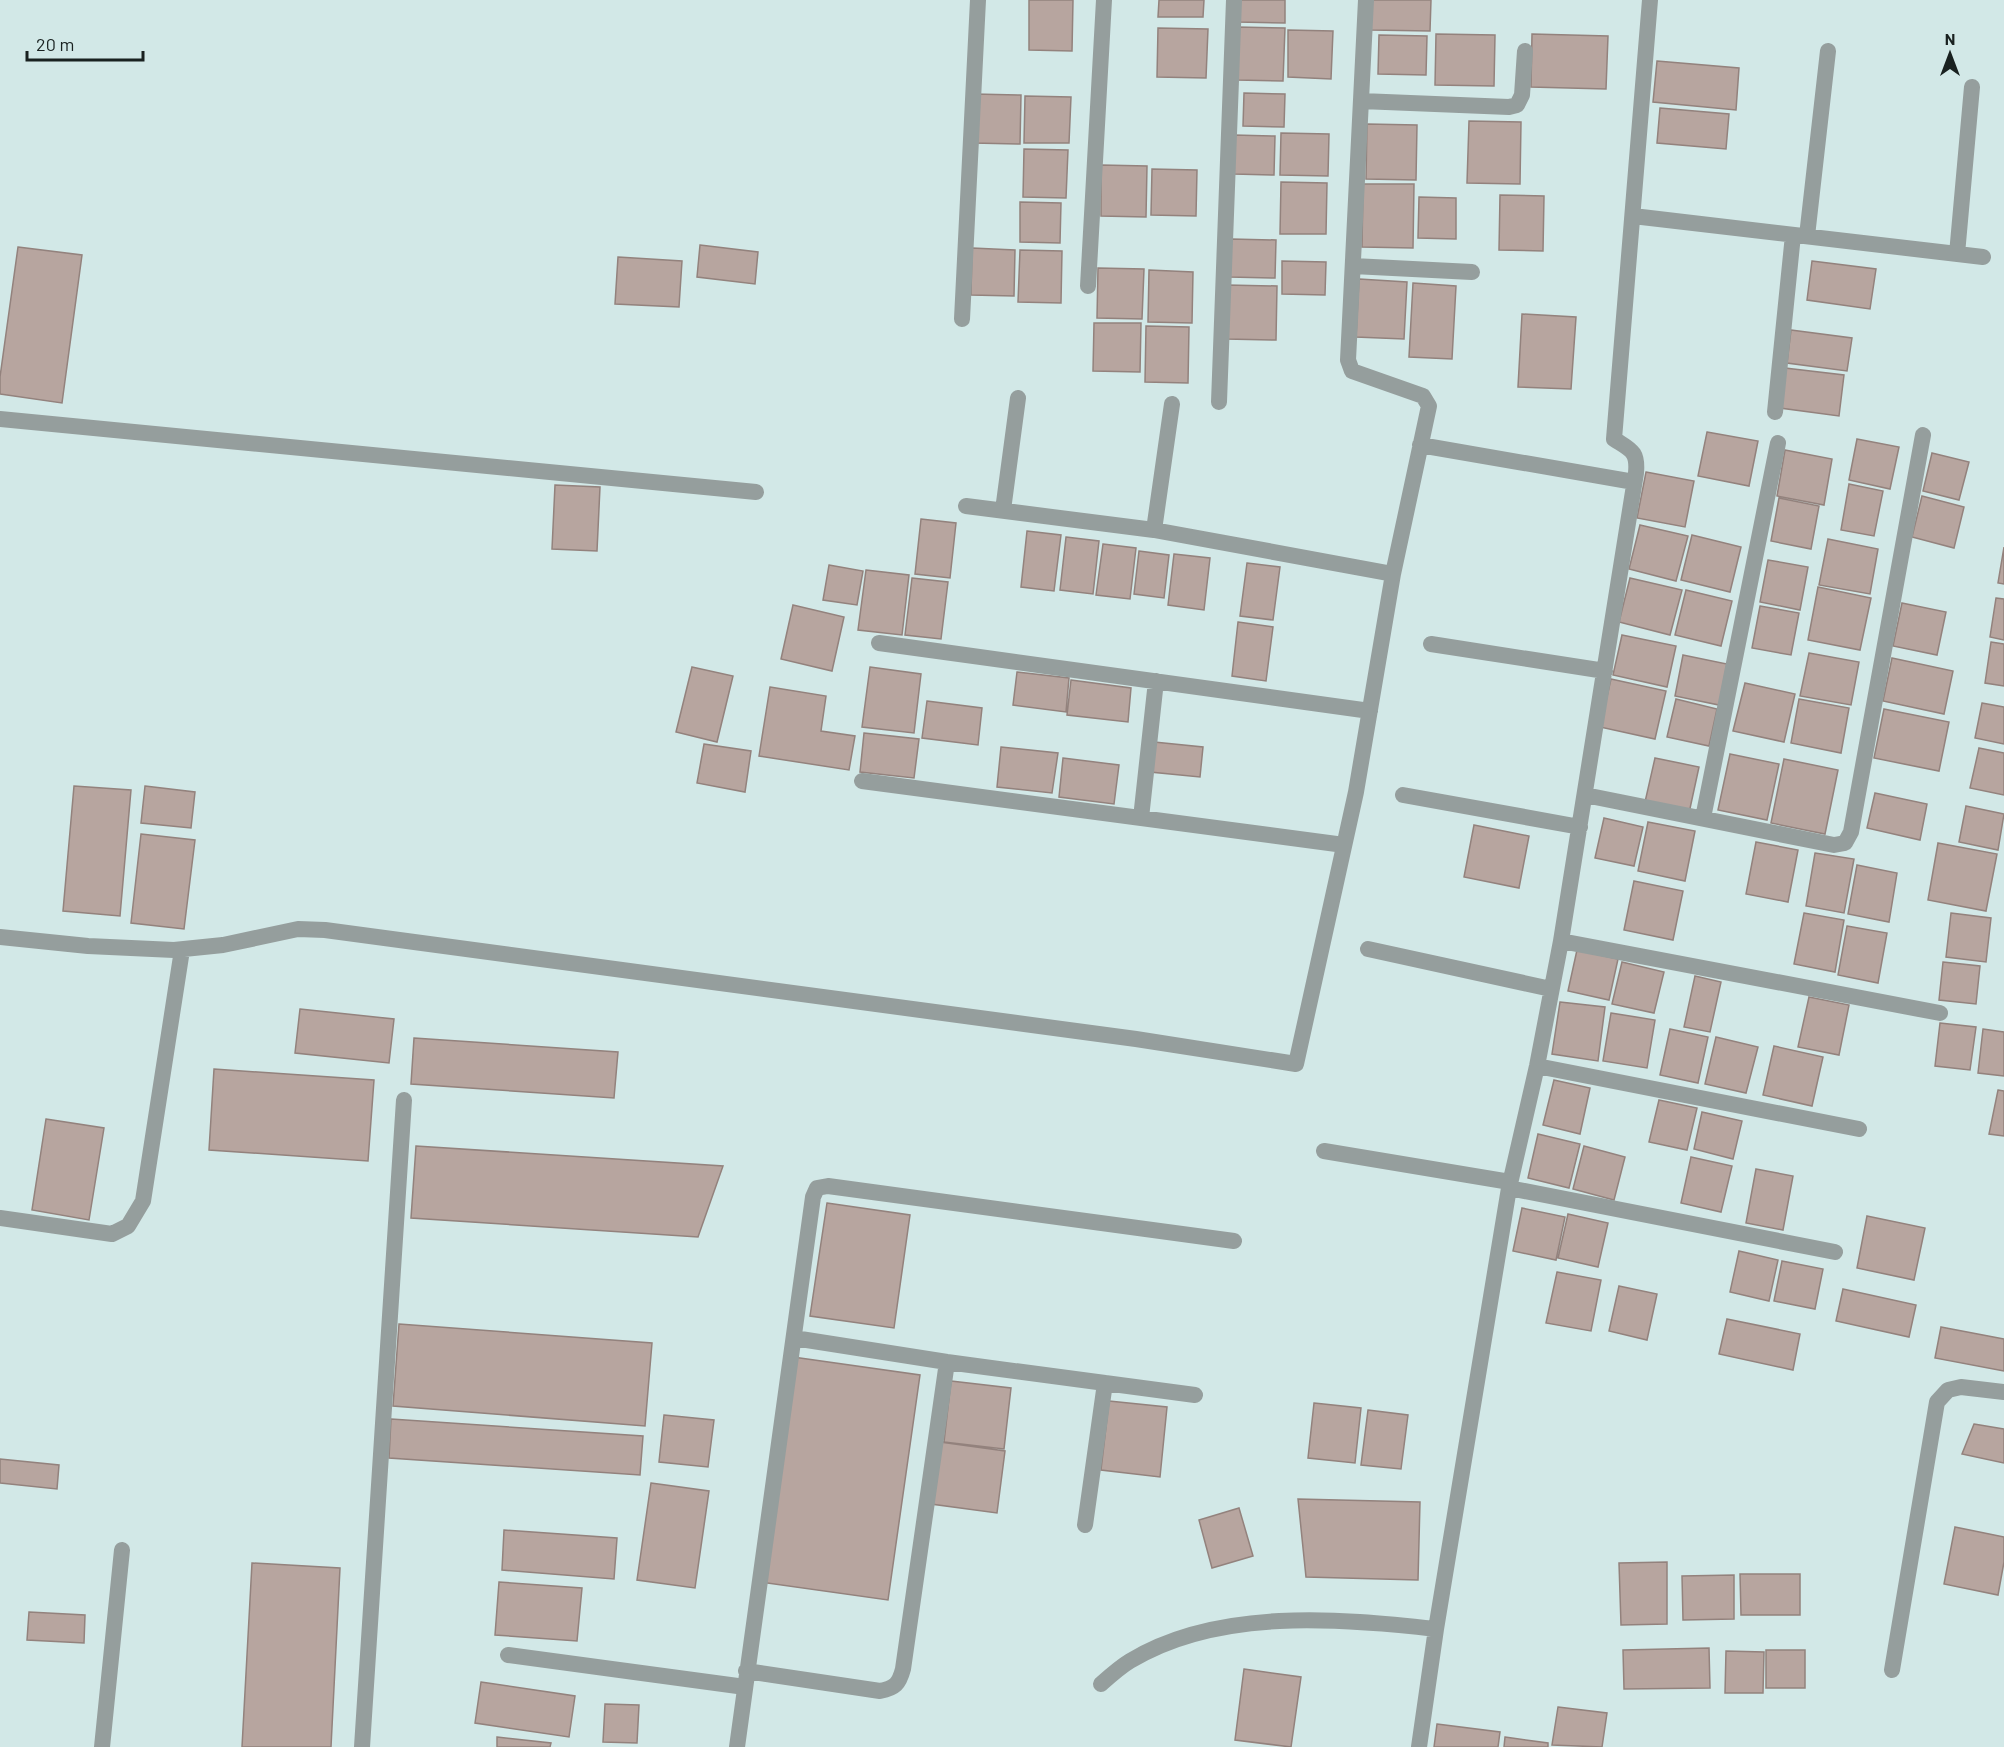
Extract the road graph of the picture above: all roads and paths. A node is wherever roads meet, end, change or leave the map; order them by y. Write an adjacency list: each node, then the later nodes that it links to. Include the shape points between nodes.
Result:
1 (978, 0): 17 (street)
2 (1104, 0): 16 (street)
3 (1234, 0): 19 (street)
4 (1366, 0): 9 (street)
5 (1650, 0): 10 (street)
6 (1525, 51): 9 (street, via 1522,95 1517,105)
7 (1828, 51): 11 (street)
8 (1972, 87): 12 (street)
9 (1361, 100): 14 (street)
10 (1632, 216): 11 (street); 26 (street, via 1614,439 1632,451 1637,460)
11 (1800, 236): 12 (street); 21 (street)
12 (1957, 254): 13 (street)
13 (1983, 257)
14 (1353, 266): 15 (street); 25 (street, via 1348,360 1352,371 1423,396 1429,406)
15 (1472, 272)
16 (1088, 286)
17 (962, 319)
18 (1018, 398): 29 (street)
19 (1219, 402)
20 (1172, 404): 30 (street)
21 (1775, 412)
22 (0, 419): 27 (street)
23 (1923, 435): 41 (street, via 1851,832 1845,843 1834,845)
24 (1778, 443): 41 (street)
25 (1420, 445): 26 (street); 31 (street)
26 (1634, 482): 34 (street)
27 (756, 492)
28 (966, 506): 29 (street)
29 (1003, 510): 30 (street)
30 (1154, 530): 31 (street)
31 (1393, 574): 36 (street)
32 (879, 643): 35 (street)
33 (1431, 644): 34 (street)
34 (1605, 670): 39 (street)
35 (1156, 681): 36 (street); 40 (street)
36 (1370, 711): 43 (street)
37 (862, 781): 40 (street)
38 (1403, 795): 42 (street)
39 (1585, 795): 41 (street); 42 (street)
40 (1141, 818): 43 (street)
41 (1703, 818)
42 (1580, 827): 45 (street)
43 (1344, 845): 47 (street, via 1296,1064 325,930 298,929)
44 (0, 937): 47 (street)
45 (1561, 941): 48 (street); 49 (street)
46 (1368, 949): 48 (street)
47 (182, 950): 55 (street, via 143,1201 128,1226 112,1234)
48 (1551, 989): 50 (street)
49 (1940, 1012)
50 (1537, 1066): 52 (street); 54 (street)
51 (404, 1100): 71 (street)
52 (1859, 1129)
53 (1324, 1151): 54 (street)
54 (1510, 1185): 57 (street); 65 (street)
55 (0, 1218)
56 (1234, 1240): 58 (street, via 828,1186 817,1188)
57 (1835, 1252)
58 (794, 1338): 59 (street); 68 (street)
59 (947, 1362): 60 (street); 68 (street, via 900,1682 892,1689 880,1691)
60 (1105, 1383): 62 (street); 63 (street)
61 (2004, 1392): 67 (street, via 1961,1387 1948,1390 1937,1402)
62 (1195, 1395)
63 (1085, 1526)
64 (122, 1550): 70 (street)
65 (1436, 1629): 69 (street, via 1317,1620 1247,1623 1177,1639 1130,1661); 73 (street)
66 (507, 1655): 68 (street)
67 (1892, 1670)
68 (746, 1679): 72 (street)
69 (1101, 1684)
70 (102, 1747)
71 (362, 1747)
72 (737, 1747)
73 (1419, 1747)

